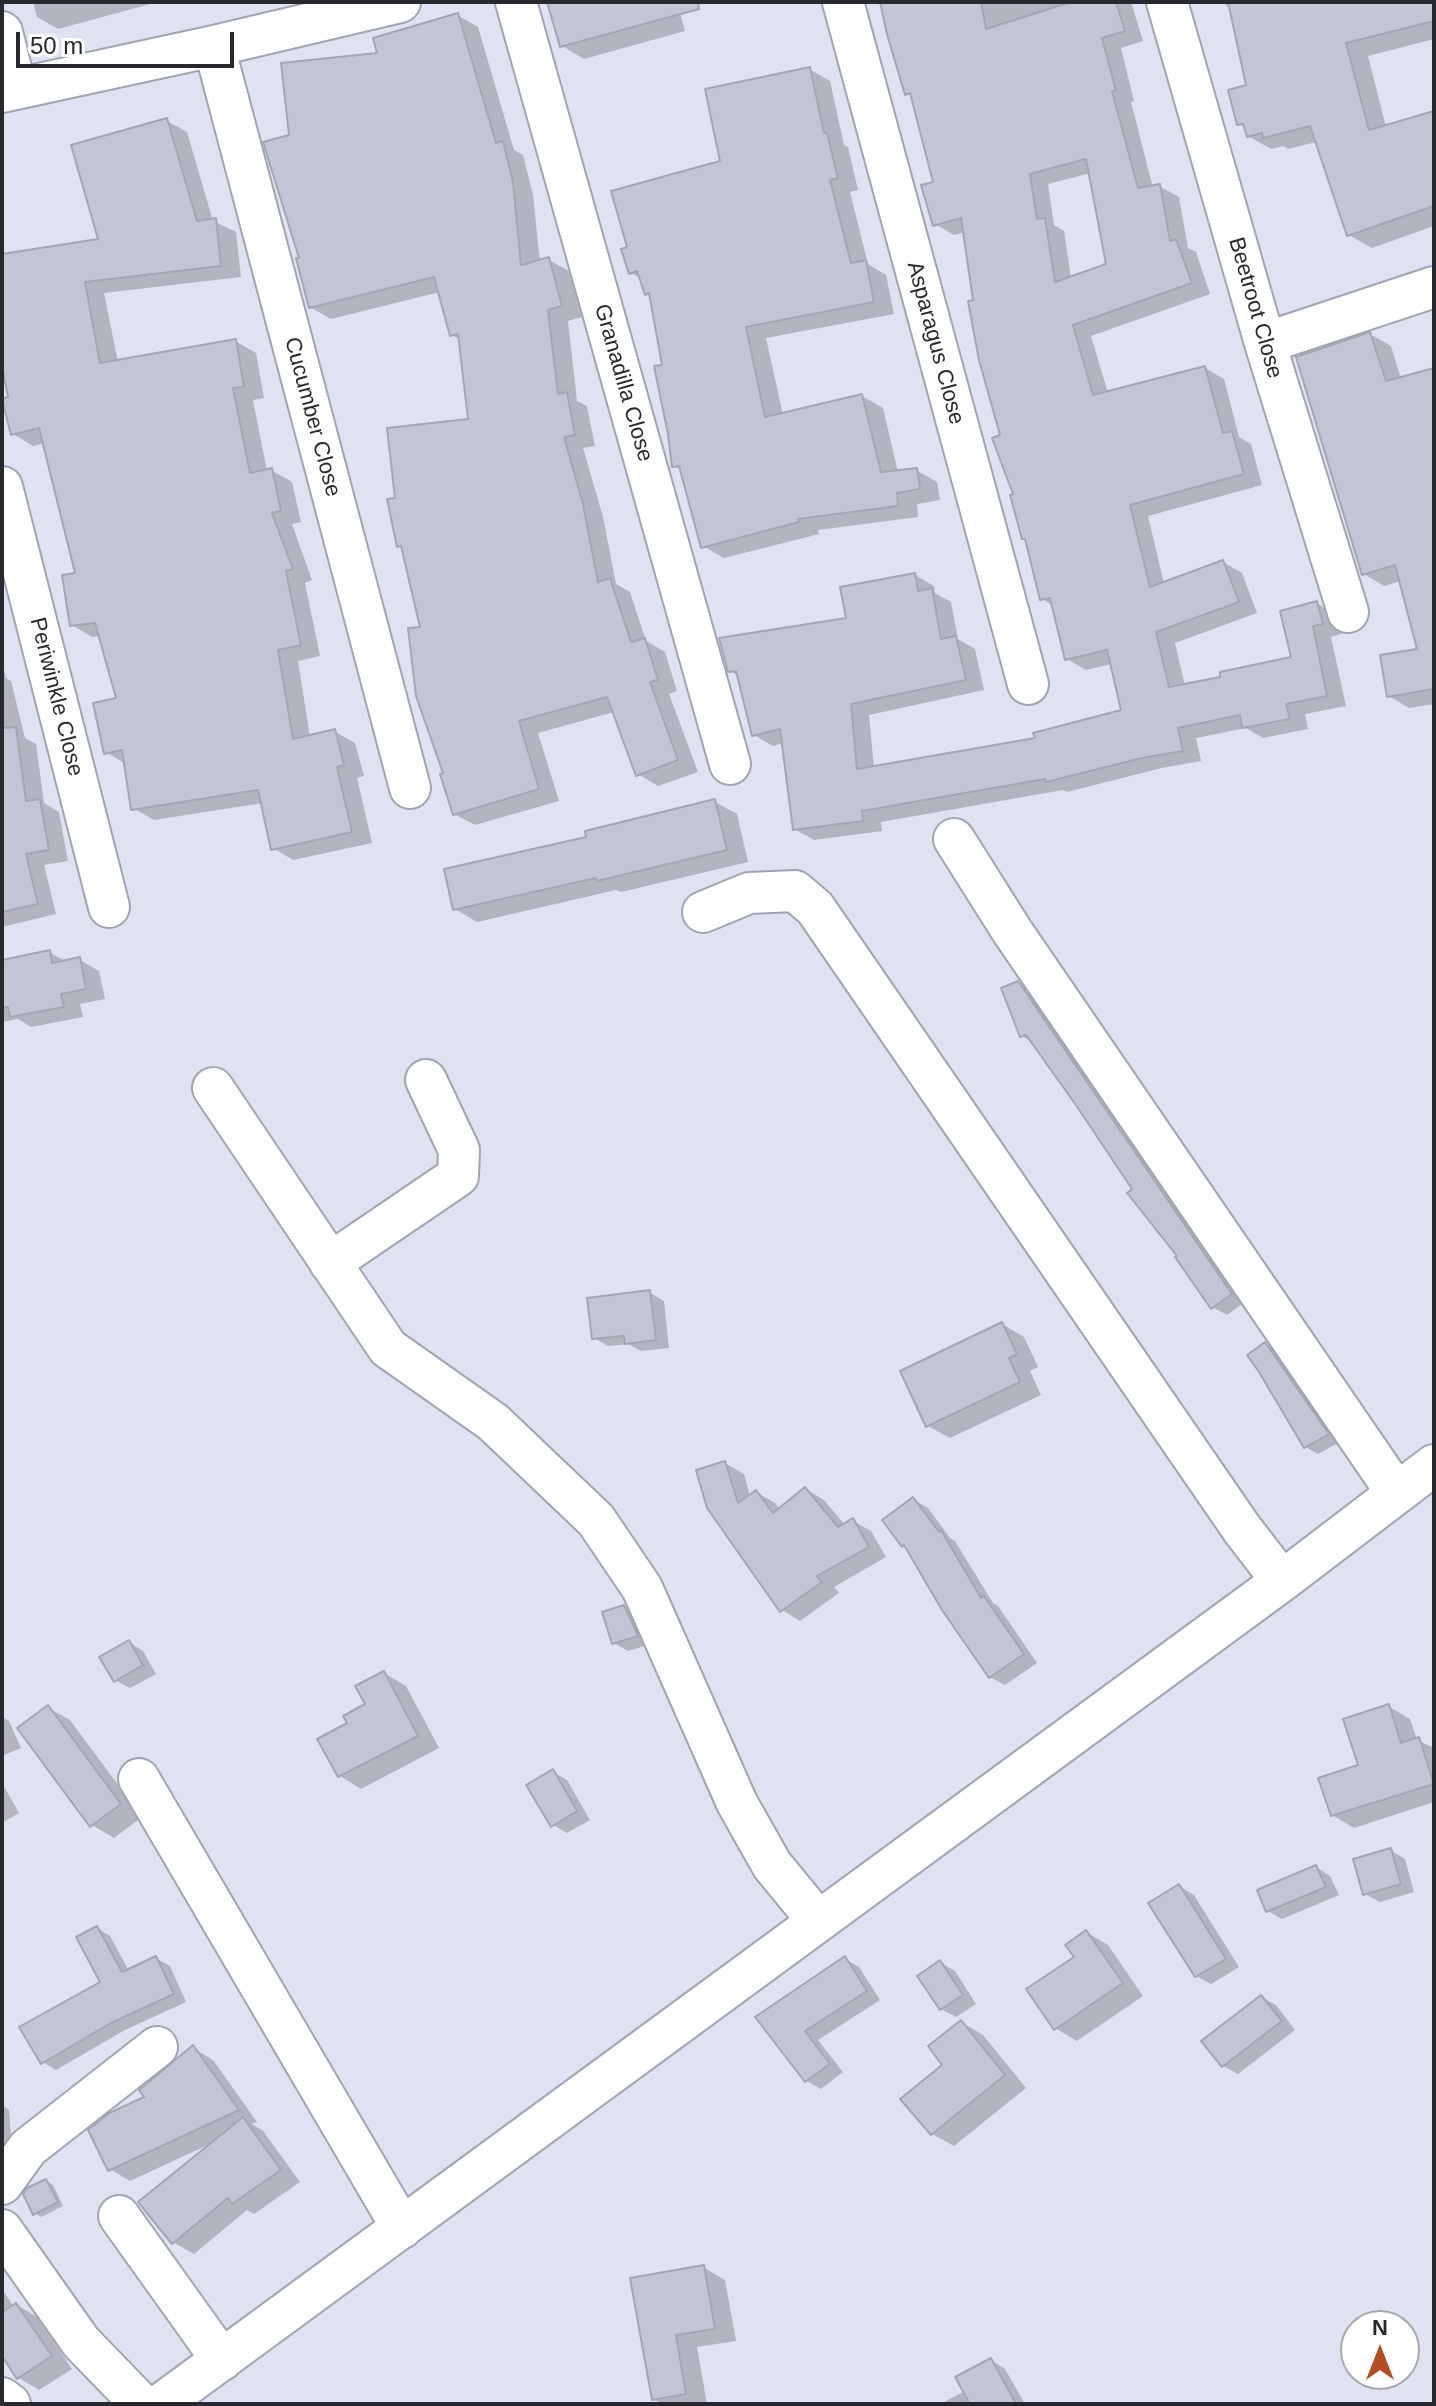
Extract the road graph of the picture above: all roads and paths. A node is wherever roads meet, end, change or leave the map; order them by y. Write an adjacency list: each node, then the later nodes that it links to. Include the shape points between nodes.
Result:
1 (400, 2): 5 (street)
2 (516, 2): 14 (street, Granadilla Close)
3 (843, 2): 13 (street, Asparagus Close)
4 (1167, 2): 10 (street, Beetroot Close)
5 (289, 15): 7 (street)
6 (2, 32): 8 (street)
7 (214, 46): 8 (street); 15 (street, Cucumber Close)
8 (9, 90)
9 (1434, 287): 10 (street)
10 (1265, 343): 12 (street, Beetroot Close)
11 (2, 487): 17 (street, Periwinkle Close)
12 (1348, 612)
13 (1028, 684)
14 (730, 764)
15 (410, 788)
16 (954, 839): 23 (street)
17 (109, 907)
18 (703, 912): 24 (street, via 749,893 795,891 815,908)
19 (426, 1080): 21 (street, via 459,1150 458,1176)
20 (213, 1088): 21 (street)
21 (330, 1263): 26 (street, via 388,1348 493,1422 596,1520 642,1588 744,1816 772,1865)
22 (1434, 1465): 23 (street)
23 (1396, 1492): 24 (street)
24 (1282, 1581): 26 (street)
25 (139, 1779): 30 (street)
26 (818, 1921): 30 (street)
27 (157, 2047): 28 (street, via 28,2148)
28 (2, 2184)
29 (119, 2216): 32 (street)
30 (402, 2228): 32 (street)
31 (2, 2230): 35 (street, via 81,2342)
32 (222, 2360): 36 (street)
33 (2, 2398): 34 (street)
34 (10, 2404)
35 (141, 2404)
36 (161, 2404)

